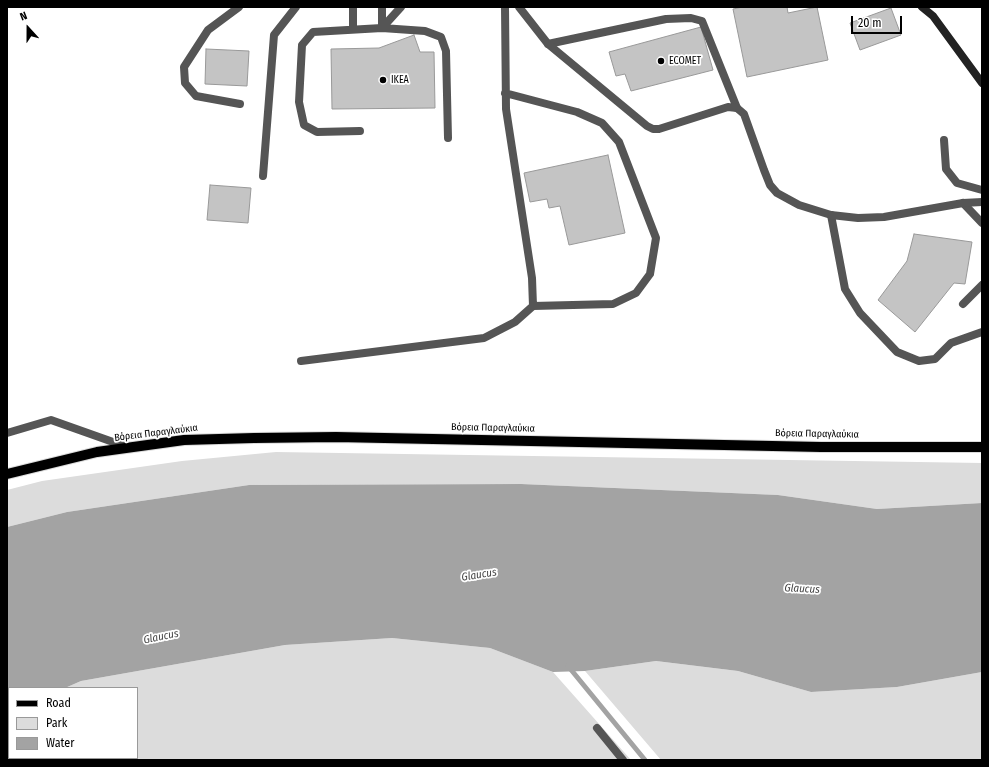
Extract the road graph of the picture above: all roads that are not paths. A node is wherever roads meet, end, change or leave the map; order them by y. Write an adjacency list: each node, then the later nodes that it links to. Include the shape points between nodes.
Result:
1 (239, 7): 16 (street, via 208,30 184,67 185,83 196,96)
2 (296, 7): 21 (street, via 274,35)
3 (353, 7): 12 (street)
4 (382, 7): 11 (street)
5 (401, 7): 11 (street)
6 (505, 7): 15 (street)
7 (519, 7): 13 (street)
8 (922, 7): 10 (main road)
9 (929, 7): 10 (main road)
10 (933, 16): 14 (main road)
11 (382, 28): 12 (street); 19 (street, via 425,31 441,37 446,51)
12 (353, 29): 18 (street, via 313,32 302,45 299,102 304,125 317,132)
13 (548, 44): 17 (street, via 653,129 728,107); 17 (street, via 666,19 690,18 702,21)
14 (982, 83)
15 (505, 93): 29 (street, via 532,278); 29 (street, via 577,112 602,123 619,142 656,238 650,274 636,293 613,304)
16 (240, 104)
17 (737, 108): 25 (street, via 744,114 770,185 777,193 799,205)
18 (360, 131)
19 (448, 138)
20 (944, 140): 22 (street, via 946,169 958,183)
21 (264, 176)
22 (982, 190)
23 (982, 202): 24 (street)
24 (963, 203): 25 (street, via 884,217); 26 (street)
25 (831, 215): 30 (street, via 845,289 860,313 897,352 919,362 935,359 952,343)
26 (982, 223)
27 (982, 285): 28 (street)
28 (963, 304)
29 (533, 306): 31 (street, via 515,322 484,338)
30 (982, 332)
31 (301, 361)
32 (7, 433): 34 (street, via 51,420)
33 (982, 447): 34 (main road, Βόρεια Παραγλαύκια, via 813,447 329,437 184,440)
34 (130, 448): 35 (main road, Βόρεια Παραγλαύκια, via 97,452)
35 (7, 474)
36 (597, 728): 37 (street)
37 (623, 760)

